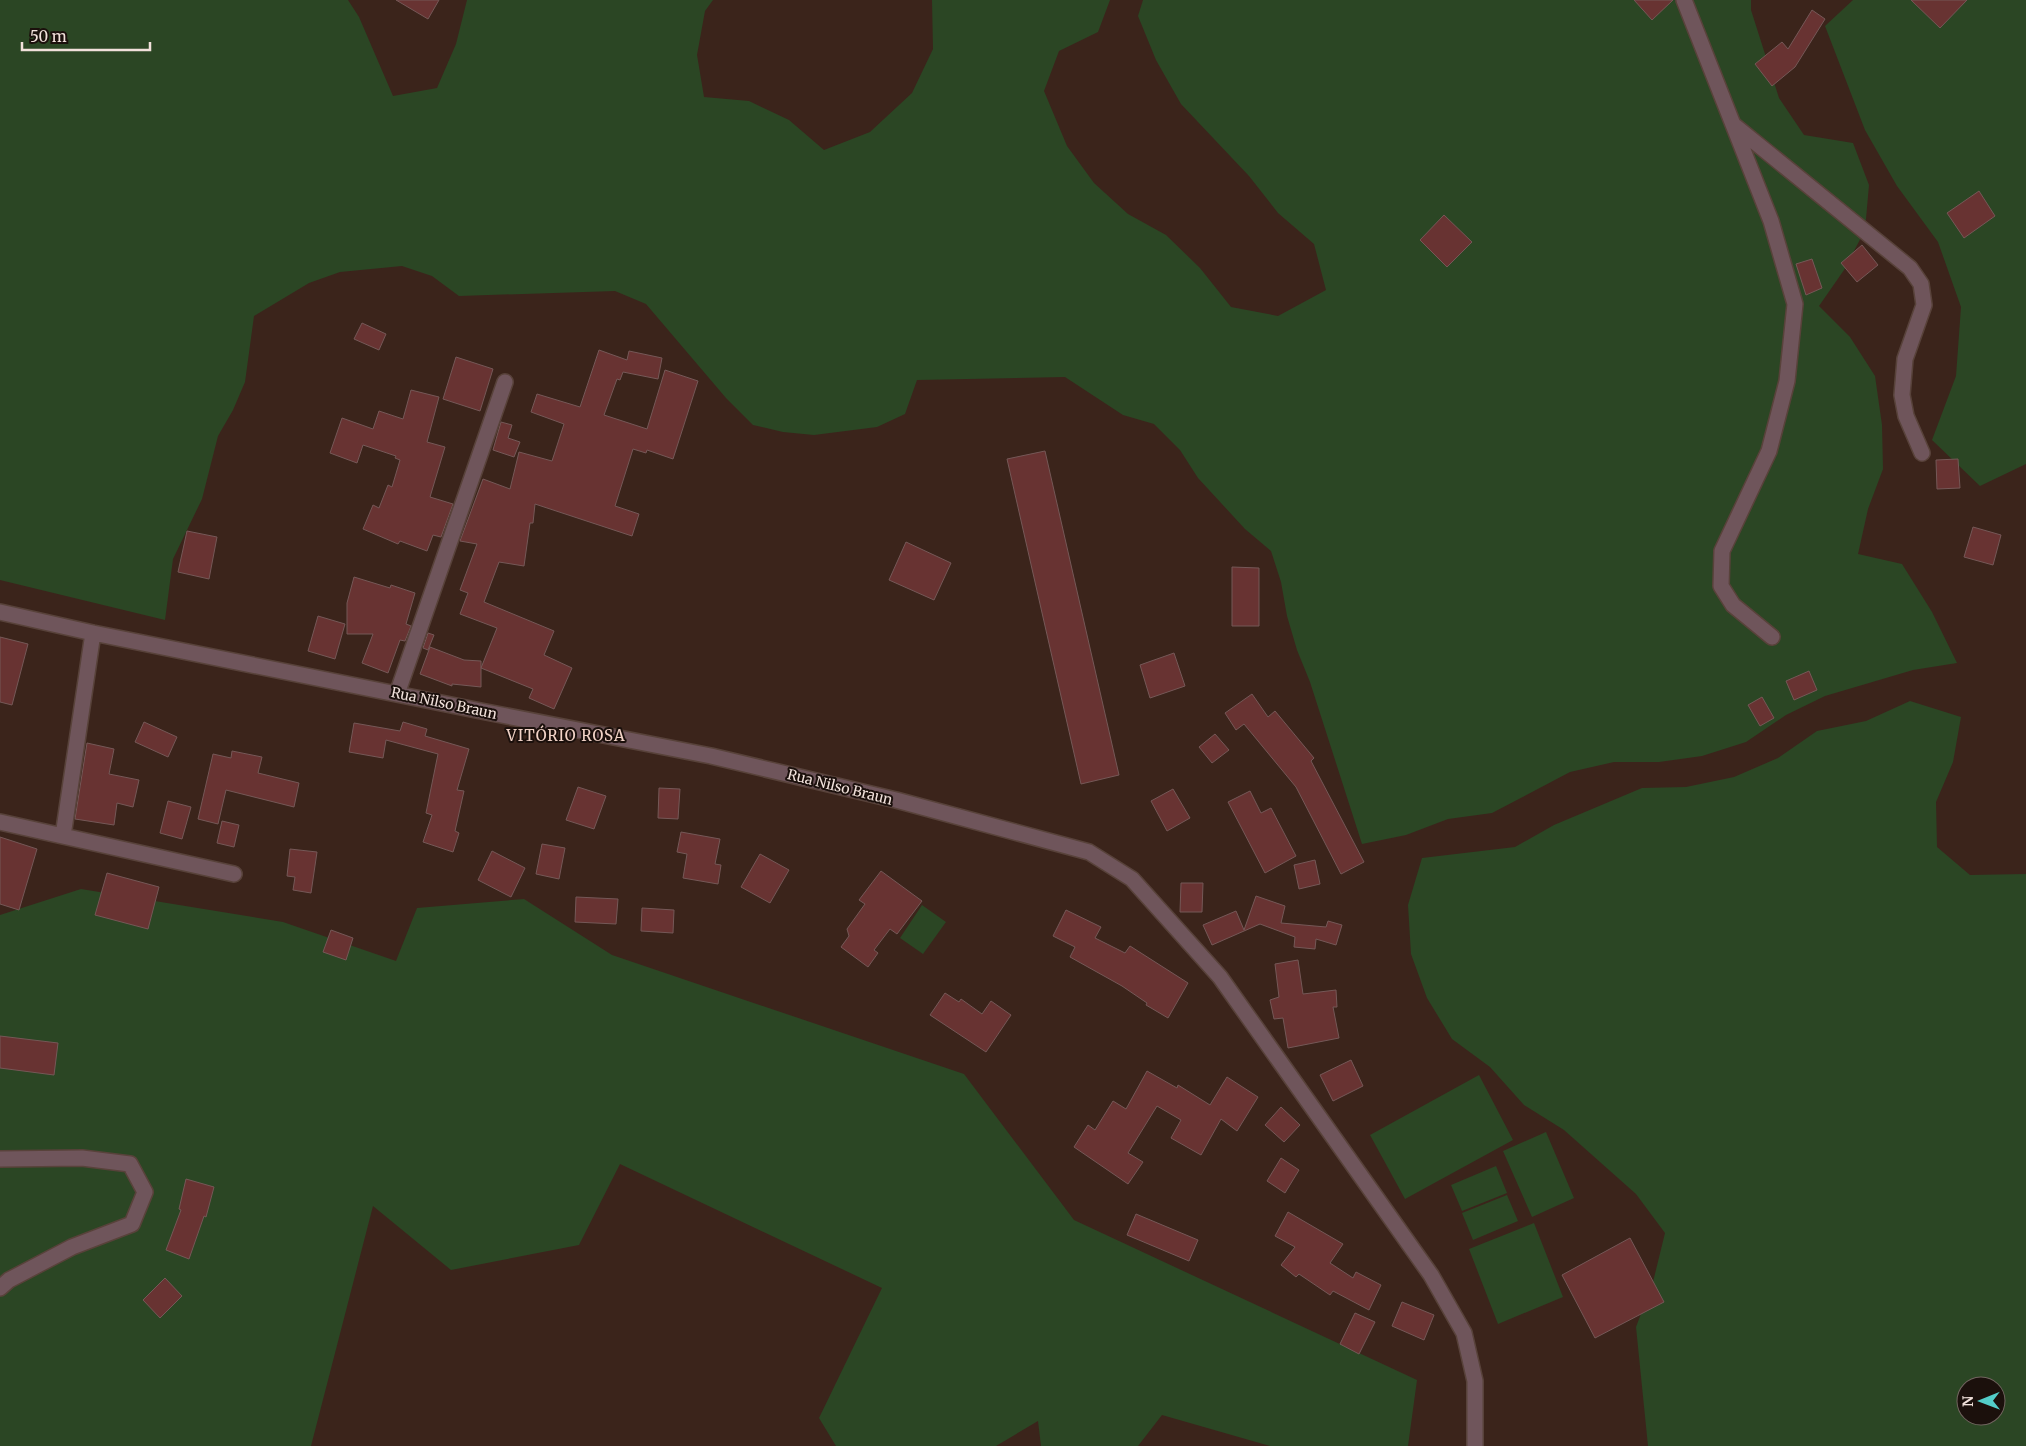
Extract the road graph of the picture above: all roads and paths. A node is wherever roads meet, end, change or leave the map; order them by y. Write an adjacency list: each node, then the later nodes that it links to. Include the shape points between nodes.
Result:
1 (1684, 0): 2 (street)
2 (1734, 125): 4 (street, via 1910,268 1921,284 1924,305 1905,359 1902,395 1906,416); 7 (street, via 1771,221 1795,304 1787,381 1769,450 1722,551 1721,586 1733,605)
3 (505, 382): 8 (street)
4 (1922, 453)
5 (0, 612): 6 (street, Rua Nilso Braun)
6 (93, 633): 8 (street, Rua Nilso Braun); 10 (street)
7 (1772, 637)
8 (397, 694): 14 (street, Rua Nilso Braun, via 711,756 896,800 1089,852 1132,879 1220,977 1431,1275 1464,1333 1475,1381)
9 (0, 822): 10 (street)
10 (63, 836): 11 (street)
11 (234, 874)
12 (0, 1159): 13 (street, via 82,1158 130,1164 145,1192 132,1224 72,1247)
13 (0, 1288)
14 (1475, 1446)

